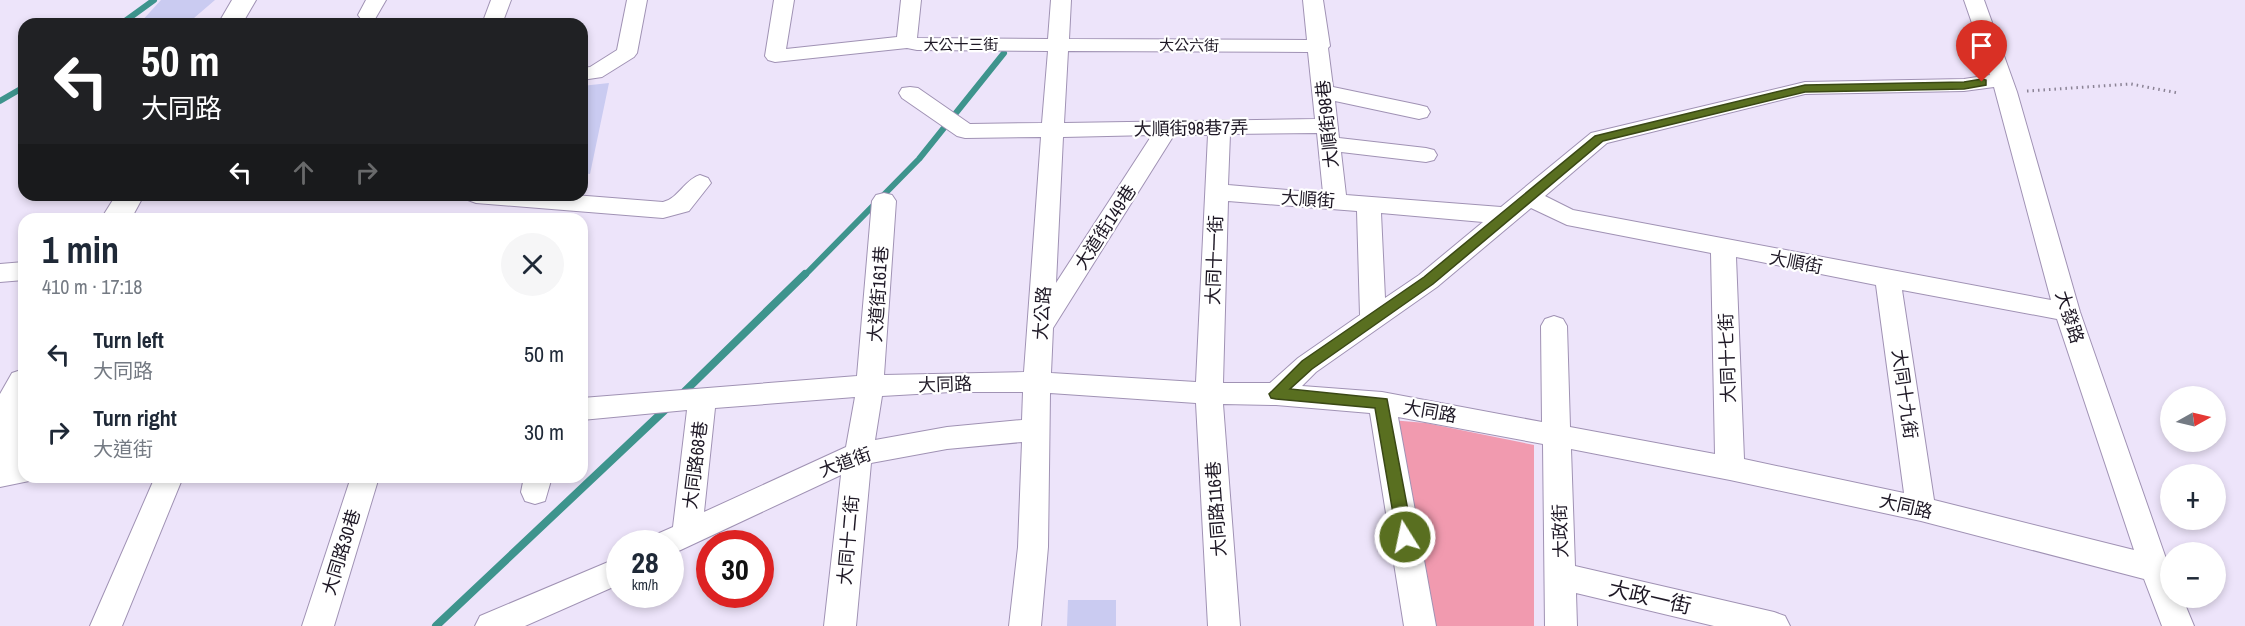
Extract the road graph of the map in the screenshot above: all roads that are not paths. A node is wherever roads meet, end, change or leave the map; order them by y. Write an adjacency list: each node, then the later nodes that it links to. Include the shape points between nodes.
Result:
1 (244, 0): 10 (main road)
2 (261, 0): 11 (main road)
3 (501, 0): 12 (street)
4 (637, 0): 16 (street, via 627,53)
5 (784, 0): 13 (street, via 775,56)
6 (911, 0): 13 (street, 大公十三街)
7 (1061, 0): 14 (street, 大公路)
8 (1314, 0): 15 (street, 大順街98巷)
9 (1974, 2): 17 (street, 大發路)
10 (234, 18)
11 (250, 18)
12 (494, 18)
13 (907, 42): 14 (street, 大公十三街)
14 (1058, 43): 15 (street, 大公六街); 23 (street, 大公路)
15 (1320, 46): 18 (street, 大順街98巷)
16 (589, 74)
17 (2002, 86): 28 (street, via 1805,88 1599,138); 38 (street, 大發路)
18 (1324, 92): 20 (street); 24 (street, 大順街98巷)
19 (910, 93): 23 (street, 大順街98巷7弄, via 965,131)
20 (1419, 112)
21 (1219, 128): 22 (street, 大順街98巷7弄); 24 (street, 大順街98巷7弄); 27 (street, 大同十一街)
22 (1167, 129): 23 (street, 大順街98巷7弄); 40 (street, 大道街149巷)
23 (1053, 131): 40 (street, 大公路)
24 (1328, 135): 25 (street, 大順街98巷7弄); 31 (street, 大順街98巷)
25 (1426, 154)
26 (700, 183): 29 (street, via 681,205 663,210)
27 (1217, 192): 31 (street, 大順街); 45 (street, 大同十一街)
28 (1529, 197): 33 (street); 34 (street, 大順街, via 1567,218)
29 (551, 201)
30 (885, 201): 43 (street, 大道街161巷)
31 (1335, 201): 32 (street, 大順街)
32 (1369, 204): 33 (street, 大順街); 39 (street)
33 (1507, 216): 39 (street)
34 (1724, 248): 37 (street, 大順街); 56 (street, 大同十七街)
35 (18, 272): 36 (street)
36 (0, 273)
37 (1888, 279): 38 (street, 大順街); 61 (street, 大同十九街)
38 (2067, 312): 64 (street, 大發路)
39 (1373, 321): 46 (street, via 1307,365)
40 (1042, 325): 42 (street, 大公路)
41 (1554, 326): 53 (street, 大政街)
42 (1037, 382): 43 (street, 大同路, via 951,382); 45 (street, 大同路); 51 (street, 大公路)
43 (870, 388): 47 (street, 大同路); 54 (street, 大道街161巷)
44 (18, 392): 50 (main road)
45 (1209, 393): 46 (street, 大同路); 72 (street, 大同路116巷)
46 (1276, 394): 48 (street, 大同路)
47 (684, 400): 49 (street, 大同路); 62 (street, 大同路68巷)
48 (1382, 403): 53 (street, 大同路); 73 (street)
49 (588, 409)
50 (0, 424)
51 (1036, 430): 54 (street, 大道街, via 946,438); 71 (street, 大公路, via 1033,547)
52 (18, 434): 55 (main road)
53 (1556, 436): 56 (street, 大同路); 66 (street, 大政街)
54 (858, 454): 63 (street, 大道街); 70 (street, 大同十二街)
55 (0, 466)
56 (1730, 468): 61 (street, 大同路)
57 (18, 473): 58 (street)
58 (0, 475)
59 (166, 483): 67 (street)
60 (362, 483): 68 (street, 大同路30巷)
61 (1921, 509): 64 (street, 大同路)
62 (678, 530)
63 (684, 535)
64 (2155, 569): 76 (street, 大發路)
65 (606, 576): 69 (street)
66 (1561, 576): 74 (street, 大政街); 75 (street, 大政一街)
67 (106, 626)
68 (318, 626)
69 (491, 626)
70 (840, 626)
71 (1025, 626)
72 (1224, 626)
73 (1420, 626)
74 (1561, 626)
75 (1774, 626)
76 (2178, 626)

